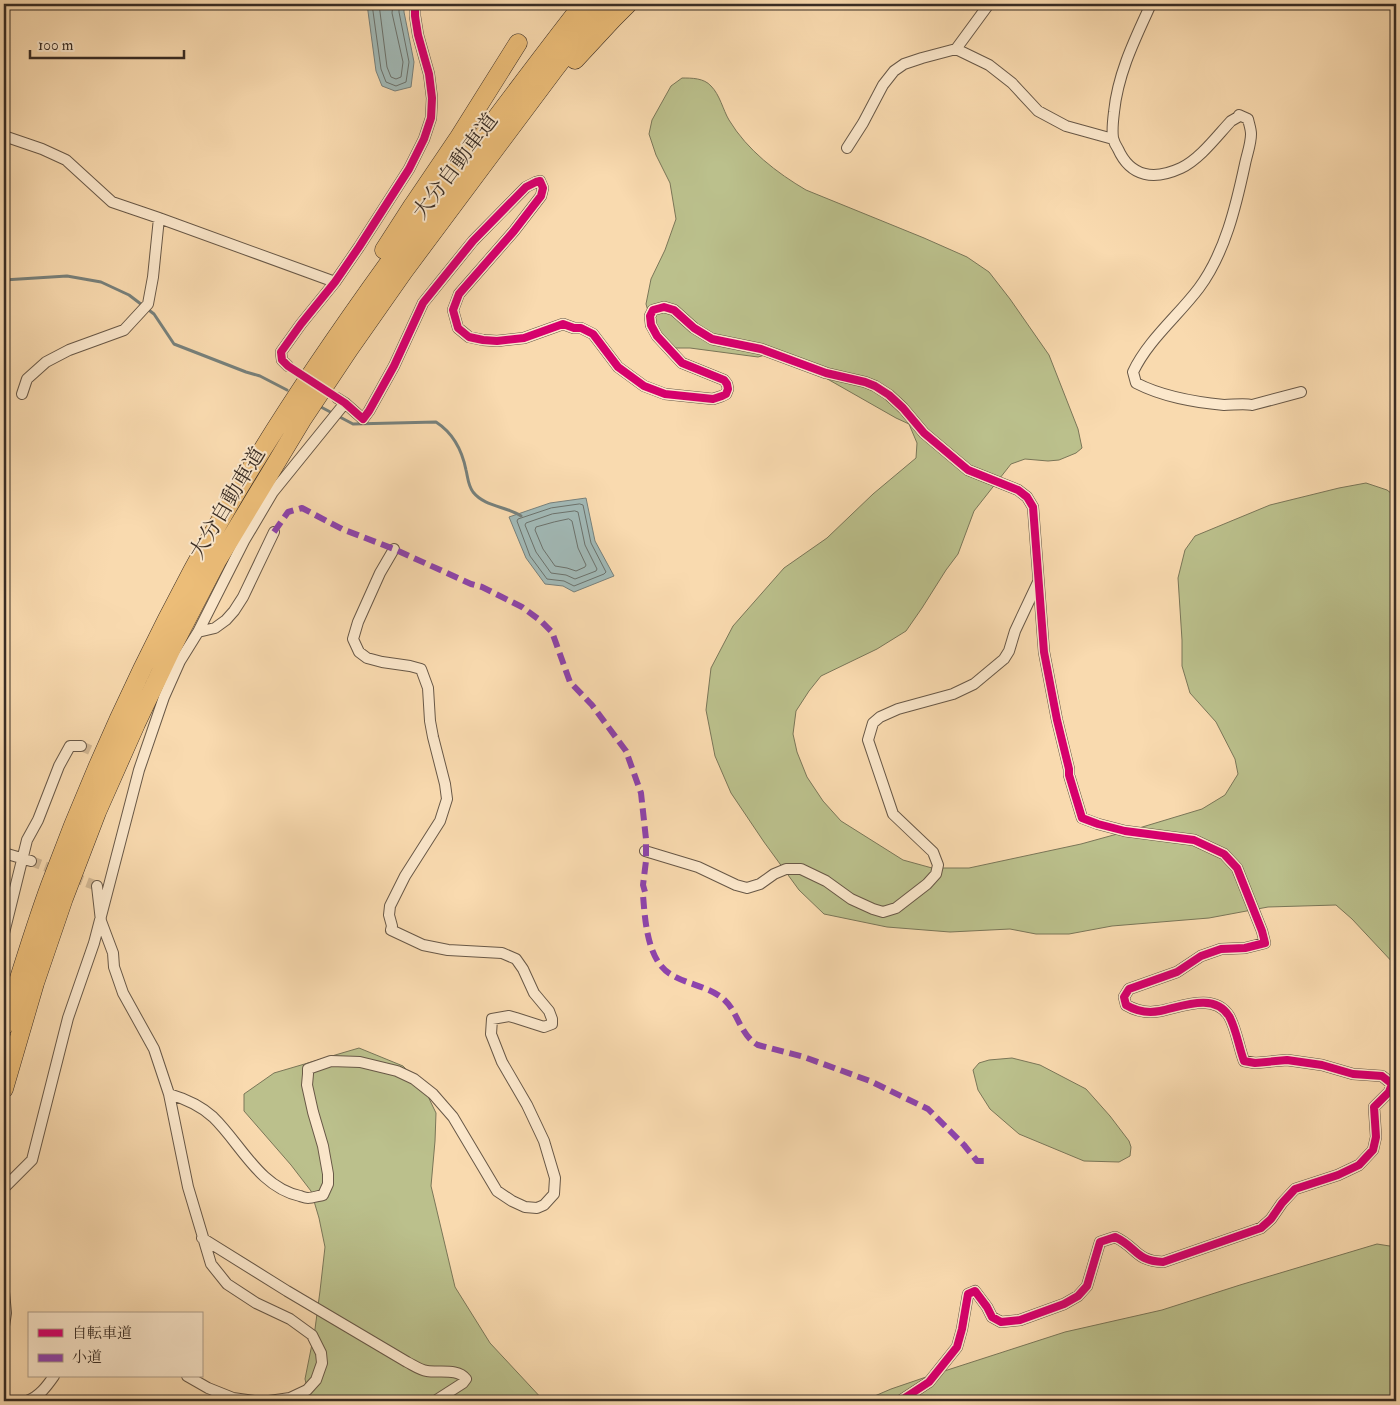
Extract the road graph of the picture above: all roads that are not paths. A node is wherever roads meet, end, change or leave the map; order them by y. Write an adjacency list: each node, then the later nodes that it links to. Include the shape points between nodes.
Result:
1 (415, 4): 14 (street, via 418,35 429,74 431,118 409,169)
2 (583, 4): 18 (highway, 大分自動車道, via 385,266)
3 (605, 4): 13 (highway, 大分自動車道)
4 (628, 4): 13 (highway, via 548,91)
5 (989, 4): 8 (street)
6 (1151, 4): 10 (street, via 1127,56 1116,95)
7 (518, 44): 18 (highway, via 372,269)
8 (956, 49): 10 (street, via 989,65 1012,83 1038,111 1066,126); 11 (street, via 904,64 894,71)
9 (4, 136): 12 (street, via 66,160 112,202)
10 (1113, 138): 16 (street, via 1121,156 1132,168 1141,174 1163,174 1182,168 1193,160 1239,115 1248,119 1251,133 1228,229 1217,257 1196,292 1139,360 1133,372 1136,383 1196,402 1233,406 1252,405)
11 (848, 148)
12 (158, 218): 14 (street); 17 (street, via 148,304 124,330 46,362 27,379)
13 (404, 271): 33 (highway, 大分自動車道, via 297,429 217,561 173,646 97,812 64,898)
14 (335, 282): 15 (street, via 281,352 282,360)
15 (288, 366)
16 (1301, 392)
17 (22, 394)
18 (284, 415): 32 (highway, 大分自動車道, via 193,569 118,720 49,887)
19 (274, 532): 22 (street, via 234,611 215,628)
20 (394, 549): 34 (street, via 380,573 353,639 367,658 421,669 428,688 430,721 447,798 440,821 390,906 391,930 423,945 502,953 516,959 534,993 550,1011 552,1024 544,1027 509,1016 492,1019 492,1034 502,1062 544,1141 555,1178 554,1194 537,1208 525,1207 497,1191 453,1117 414,1078 397,1071 360,1062 331,1060 308,1069 307,1084 328,1174 323,1194 308,1198 291,1194 269,1181 214,1118 201,1107)
21 (1038, 581): 22 (street, via 1033,507 1027,497 1018,490 968,470 924,433 889,395 875,386 760,350 712,339 674,310 664,307 653,310 650,316 657,336 682,363 724,380 728,389 726,394 713,399 665,394 644,386 618,367 593,334 582,328 563,324 524,338 497,341 469,337 458,328 453,310 460,294 541,196 544,188 536,182 526,187 473,241 423,303 394,366 363,420 341,404 274,492 244,541); 26 (street, via 1004,659 974,684 953,694 898,709 880,716 873,723 868,740 893,814 933,852 938,865 928,884 896,908 883,912 873,909 851,899 826,880 801,869 786,869 747,888 698,867); 47 (street, via 1044,652 1069,774 1082,818 1125,831 1194,840 1224,854 1237,868 1265,943 1221,949 1201,956 1177,972 1129,989 1124,997 1126,1005 1134,1010 1158,1011 1198,1002 1220,1006 1229,1016 1244,1061 1287,1060 1322,1065 1353,1074 1382,1076 1392,1084 1389,1092 1374,1107 1376,1137 1373,1150 1364,1160 1338,1175 1296,1190 1261,1228 1163,1262 1141,1258 1125,1241 1115,1237 1100,1242 1087,1286 1078,1296 1020,1320 1001,1322 992,1317 975,1291 968,1294 956,1347 929,1382)
22 (198, 632): 25 (street, via 180,661 164,697)
23 (81, 746): 28 (street, via 70,746 59,766 27,840)
24 (126, 765): 25 (street)
25 (139, 770): 30 (street)
26 (645, 851)
27 (4, 853): 28 (street)
28 (27, 860): 31 (street)
29 (98, 886): 30 (street)
30 (101, 921): 34 (street, via 124,993 154,1049); 35 (street, via 68,1018 32,1160)
31 (4, 933)
32 (4, 1026)
33 (4, 1089)
34 (169, 1094): 36 (street)
35 (4, 1188)
36 (202, 1238): 45 (street, via 211,1264 227,1284 312,1334 321,1353 322,1363 316,1380 307,1390 290,1398); 46 (street, via 425,1371 463,1375 466,1379 463,1383)
37 (4, 1292): 38 (street)
38 (4, 1326)
39 (53, 1378): 43 (street, via 33,1399)
40 (190, 1378): 44 (street, via 233,1398)
41 (4, 1399): 42 (street)
42 (8, 1401)
43 (27, 1401)
44 (254, 1401)
45 (269, 1401)
46 (435, 1401)
47 (900, 1401)

